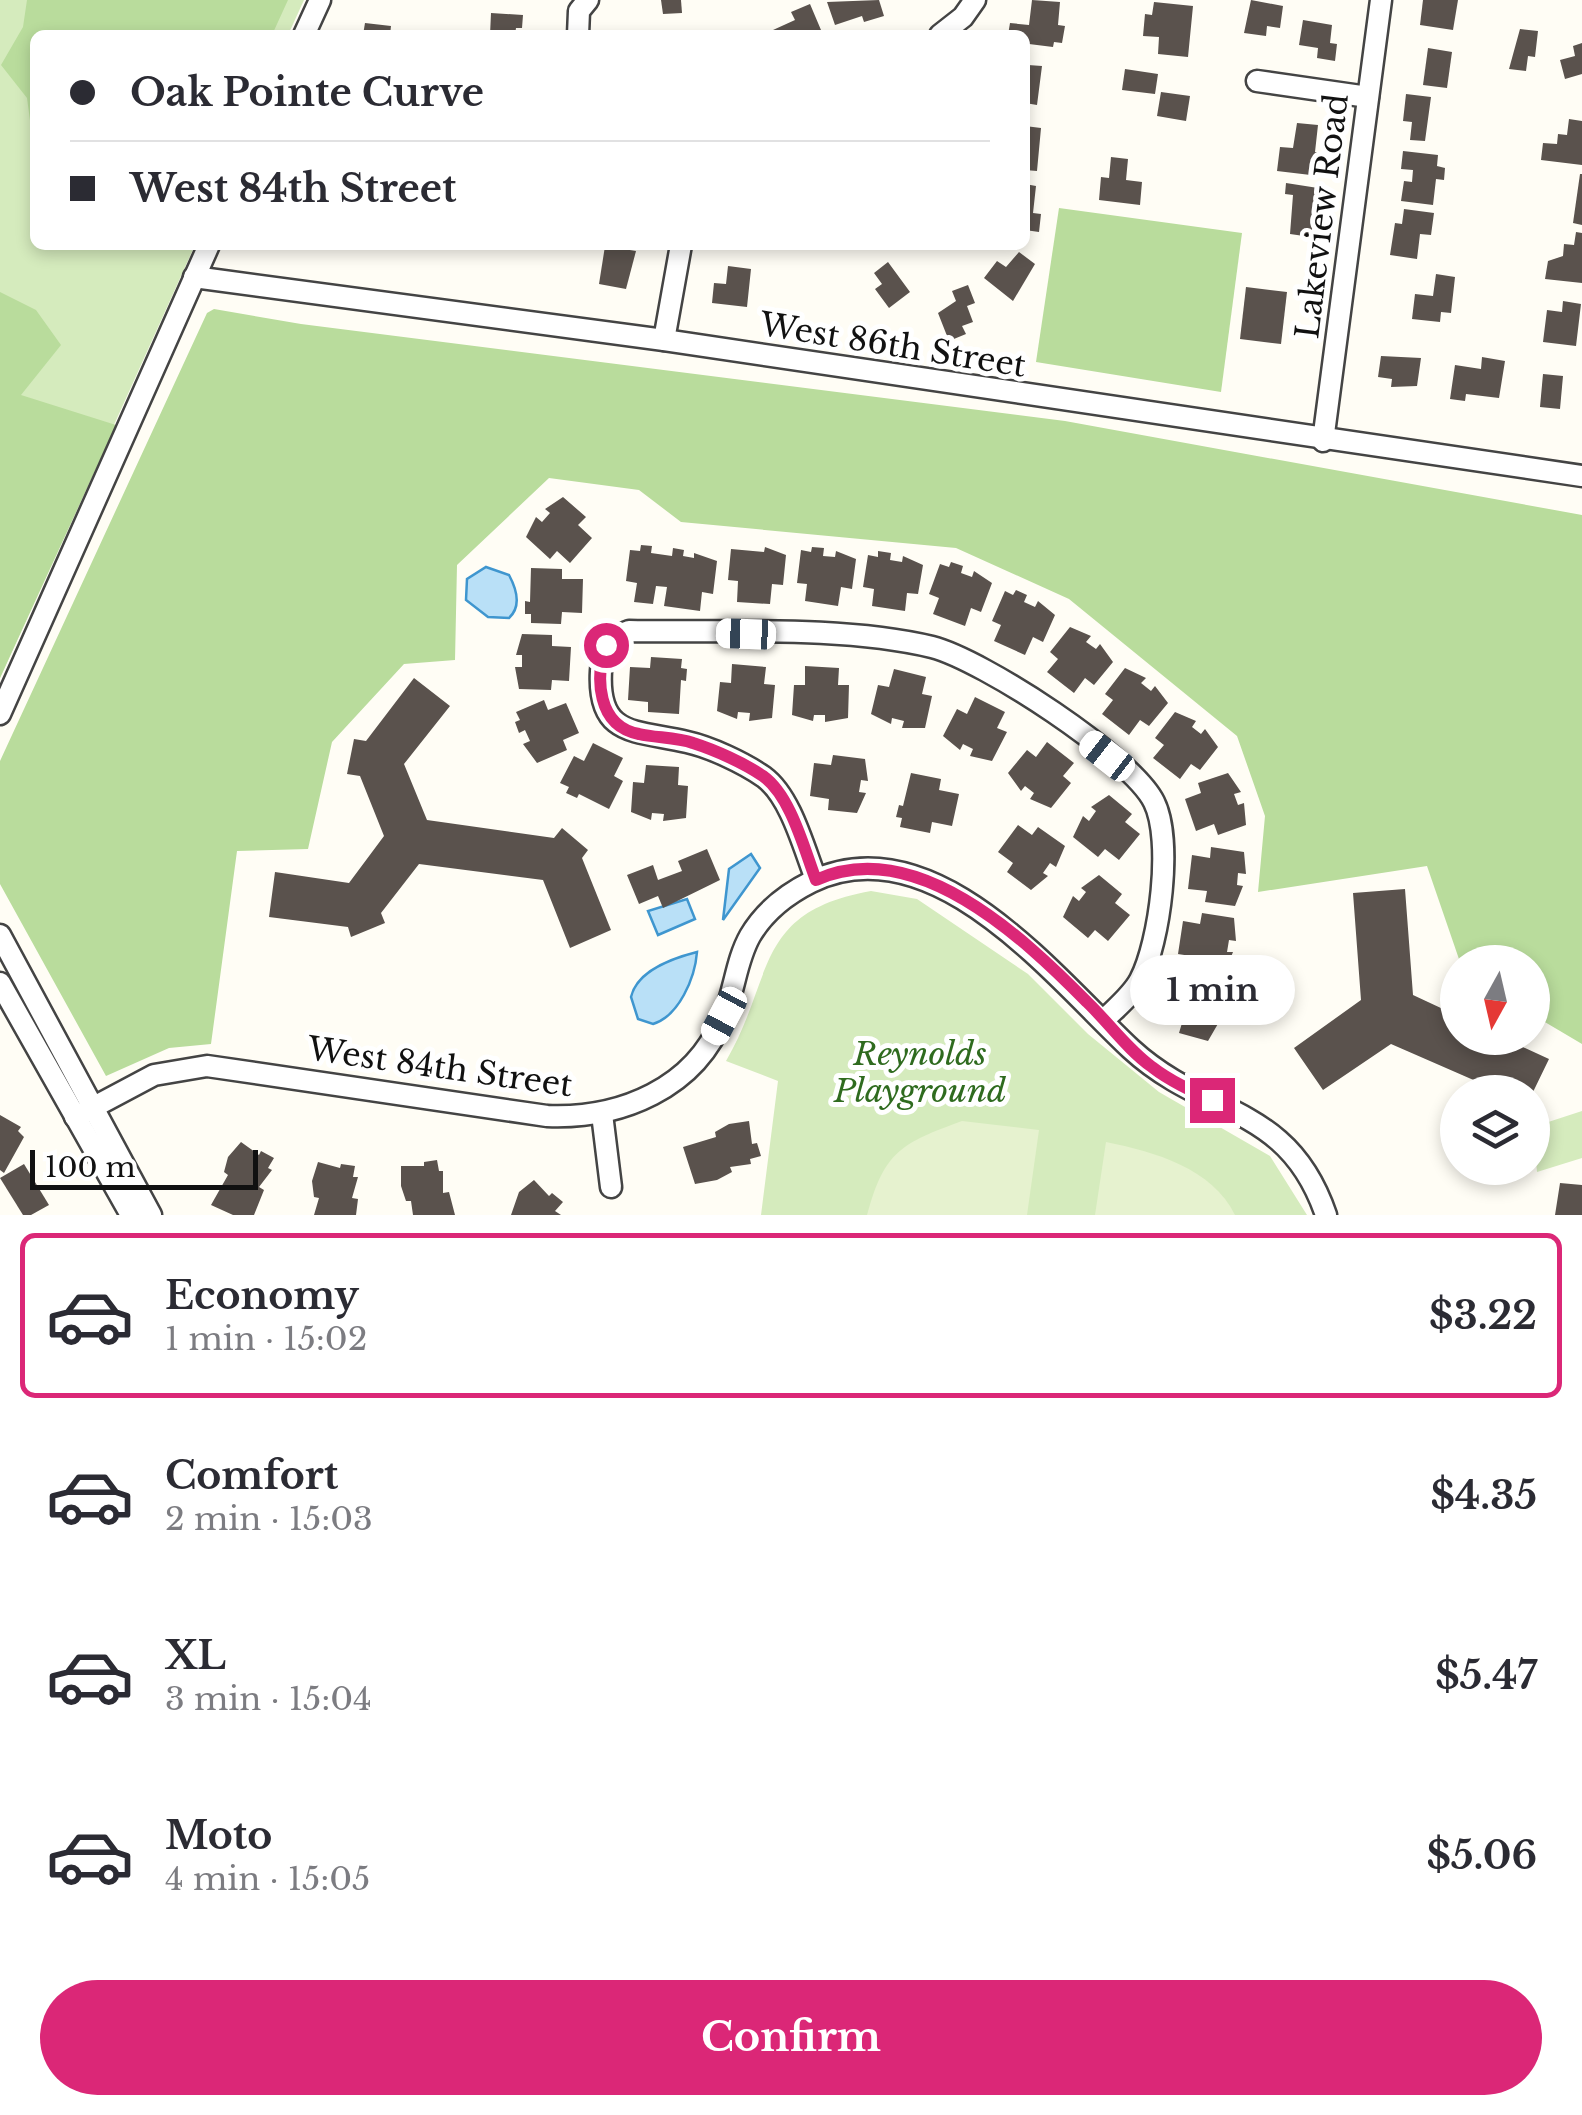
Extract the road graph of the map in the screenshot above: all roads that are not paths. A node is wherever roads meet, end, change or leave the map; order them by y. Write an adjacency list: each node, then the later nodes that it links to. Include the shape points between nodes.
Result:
1 (320, 0): 5 (street)
2 (588, 0): 6 (street, via 579,11)
3 (975, 0): 7 (street)
4 (1381, 0): 9 (street, Lakeview Road)
5 (306, 30)
6 (578, 30)
7 (947, 30)
8 (1256, 81): 9 (street)
9 (1368, 97): 14 (street, Lakeview Road)
10 (206, 250): 12 (street)
11 (679, 250): 13 (street)
12 (194, 276): 13 (street, West 86th Street); 16 (street)
13 (664, 340): 14 (street, West 86th Street)
14 (1323, 440): 15 (street, West 86th Street)
15 (1582, 476)
16 (0, 714)
17 (816, 880): 20 (street, West 84th Street, via 871,868 920,878 1017,939); 20 (street, via 786,808 762,776 692,742 636,734 612,719 600,693 602,658 615,636 628,630 864,637 935,648 1015,684 1107,756 1152,797 1164,832 1164,862 1146,965 1132,992); 22 (street, West 84th Street, via 784,898 749,937 724,1016 690,1068 638,1103)
18 (0, 935): 21 (street)
19 (0, 983): 23 (street)
20 (1104, 1020): 27 (street, West 84th Street, via 1151,1067 1261,1124 1304,1166)
21 (95, 1106): 22 (street, West 84th Street, via 154,1075 207,1066 547,1116); 23 (street, West 84th Street); 26 (street)
22 (602, 1114): 24 (street)
23 (75, 1117): 25 (street)
24 (612, 1187)
25 (131, 1215)
26 (151, 1215)
27 (1326, 1215)

